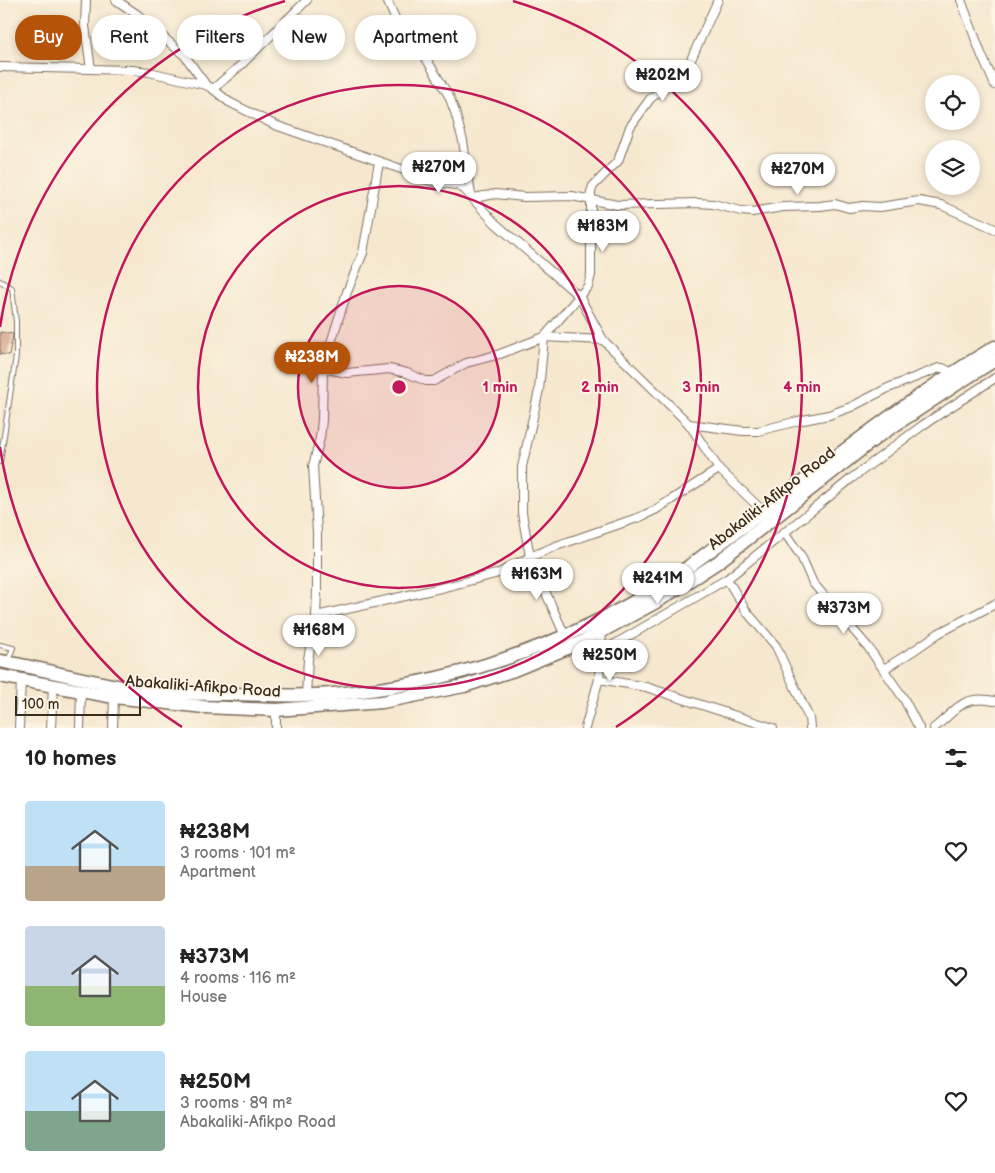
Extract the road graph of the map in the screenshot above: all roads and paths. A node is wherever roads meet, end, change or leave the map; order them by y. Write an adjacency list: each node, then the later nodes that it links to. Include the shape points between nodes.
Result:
1 (86, 0): 8 (street)
2 (116, 0): 10 (street, via 185,56)
3 (307, 0): 10 (street, via 241,65)
4 (387, 0): 12 (street, via 398,25 422,52 449,96 459,124)
5 (718, 0): 15 (street, via 689,64 640,112 626,137 618,161 593,186)
6 (961, 0): 9 (street)
7 (0, 67): 8 (street)
8 (91, 68): 10 (street, via 149,72)
9 (995, 84)
10 (210, 87): 11 (street, via 229,102 275,125)
11 (379, 162): 13 (street, via 430,181); 23 (street, via 363,254)
12 (466, 162): 13 (street, via 460,176); 14 (street)
13 (445, 183): 14 (street, via 456,185)
14 (472, 196): 15 (street, via 572,196); 18 (street, via 495,222)
15 (591, 200): 16 (street, via 630,205 713,204 752,212 835,204 850,208 880,207 919,201 941,205); 18 (street, via 591,275 588,286)
16 (995, 228)
17 (0, 281): 27 (lane, via 12,288 16,322 16,356)
18 (579, 296): 19 (street); 20 (street)
19 (544, 337): 20 (street); 23 (street, via 466,363 434,381 389,369 347,373); 31 (street, via 540,390 522,466 522,513)
20 (603, 340): 26 (street)
21 (995, 347): 24 (main road)
22 (995, 360): 35 (main road, Abakaliki-Afikpo Road, via 878,437 718,562 658,601)
23 (323, 368): 34 (street, via 322,420 313,466 317,532)
24 (952, 373): 26 (street, via 939,368 882,390 829,416 758,431); 29 (main road, via 878,423)
25 (995, 378): 30 (street, via 923,425)
26 (689, 424): 28 (street)
27 (0, 462)
28 (720, 469): 29 (street); 31 (street, via 640,518)
29 (764, 512): 36 (main road, via 660,586)
30 (784, 532): 32 (street); 40 (street, via 801,556 813,583)
31 (530, 557): 34 (street, via 483,578); 36 (street)
32 (727, 579): 38 (street); 57 (street, via 746,611 776,646 809,718)
33 (995, 604): 40 (street, via 939,633)
34 (316, 616): 46 (street, via 308,659)
35 (602, 631): 38 (street); 49 (main road, Abakaliki-Afikpo Road, via 514,670 464,686 382,702)
36 (565, 636): 46 (main road, via 447,677 374,690)
37 (0, 645): 39 (lane, via 13,648)
38 (601, 652): 42 (street)
39 (4, 662): 46 (main road, via 136,689 176,693)
40 (884, 669): 58 (street)
41 (0, 676): 43 (main road, Abakaliki-Afikpo Road)
42 (599, 679): 55 (street); 56 (street, via 646,687)
43 (26, 680): 44 (main road, Abakaliki-Afikpo Road); 50 (street)
44 (53, 685): 45 (main road, Abakaliki-Afikpo Road); 51 (street)
45 (81, 690): 47 (main road, Abakaliki-Afikpo Road); 52 (street)
46 (306, 695)
47 (114, 697): 49 (main road, Abakaliki-Afikpo Road, via 204,707); 53 (street)
48 (995, 701): 59 (street, via 970,699)
49 (276, 710): 54 (street)
50 (19, 728)
51 (51, 728)
52 (80, 728)
53 (113, 728)
54 (276, 728)
55 (585, 728)
56 (774, 728)
57 (810, 728)
58 (919, 728)
59 (934, 728)

